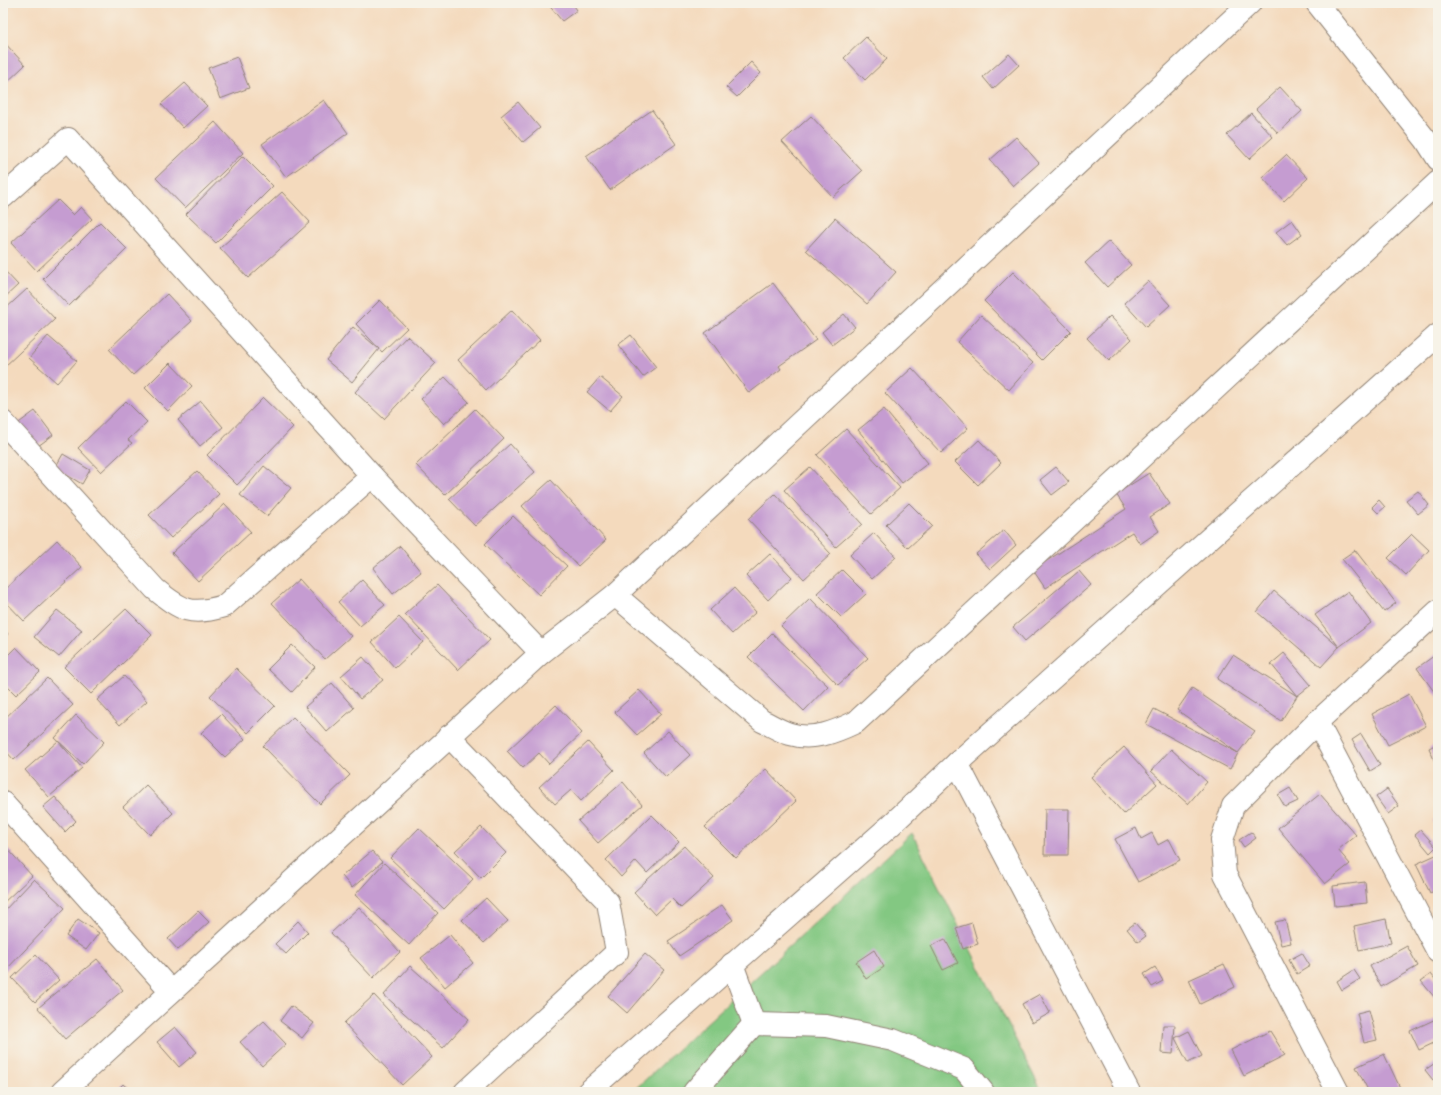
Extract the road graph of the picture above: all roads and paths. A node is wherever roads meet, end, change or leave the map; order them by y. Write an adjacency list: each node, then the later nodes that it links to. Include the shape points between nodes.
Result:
1 (1250, 3): 9 (street)
2 (1317, 3): 3 (street, via 1426,140)
3 (1438, 159)
4 (1438, 182): 9 (street, via 856,722 834,733 814,737 790,735 762,721)
5 (3, 197): 8 (street, via 68,139)
6 (1438, 335): 14 (street)
7 (3, 422): 8 (street, via 155,589 169,601 189,611 206,611 224,606)
8 (372, 476): 11 (street)
9 (615, 595): 11 (street)
10 (1438, 611): 12 (street)
11 (541, 653): 13 (street)
12 (1317, 722): 16 (street); 26 (street, via 1233,806 1222,840 1224,874)
13 (449, 736): 18 (street); 21 (street, via 608,902 617,952)
14 (957, 763): 17 (street, via 891,825); 25 (street)
15 (3, 803): 18 (street)
16 (1438, 952)
17 (732, 964): 19 (street); 22 (street)
18 (171, 992): 20 (street)
19 (754, 1024): 23 (street); 24 (street, via 826,1026 893,1040 964,1069)
20 (62, 1092)
21 (465, 1092)
22 (588, 1092)
23 (694, 1092)
24 (983, 1092)
25 (1129, 1092)
26 (1338, 1092)

